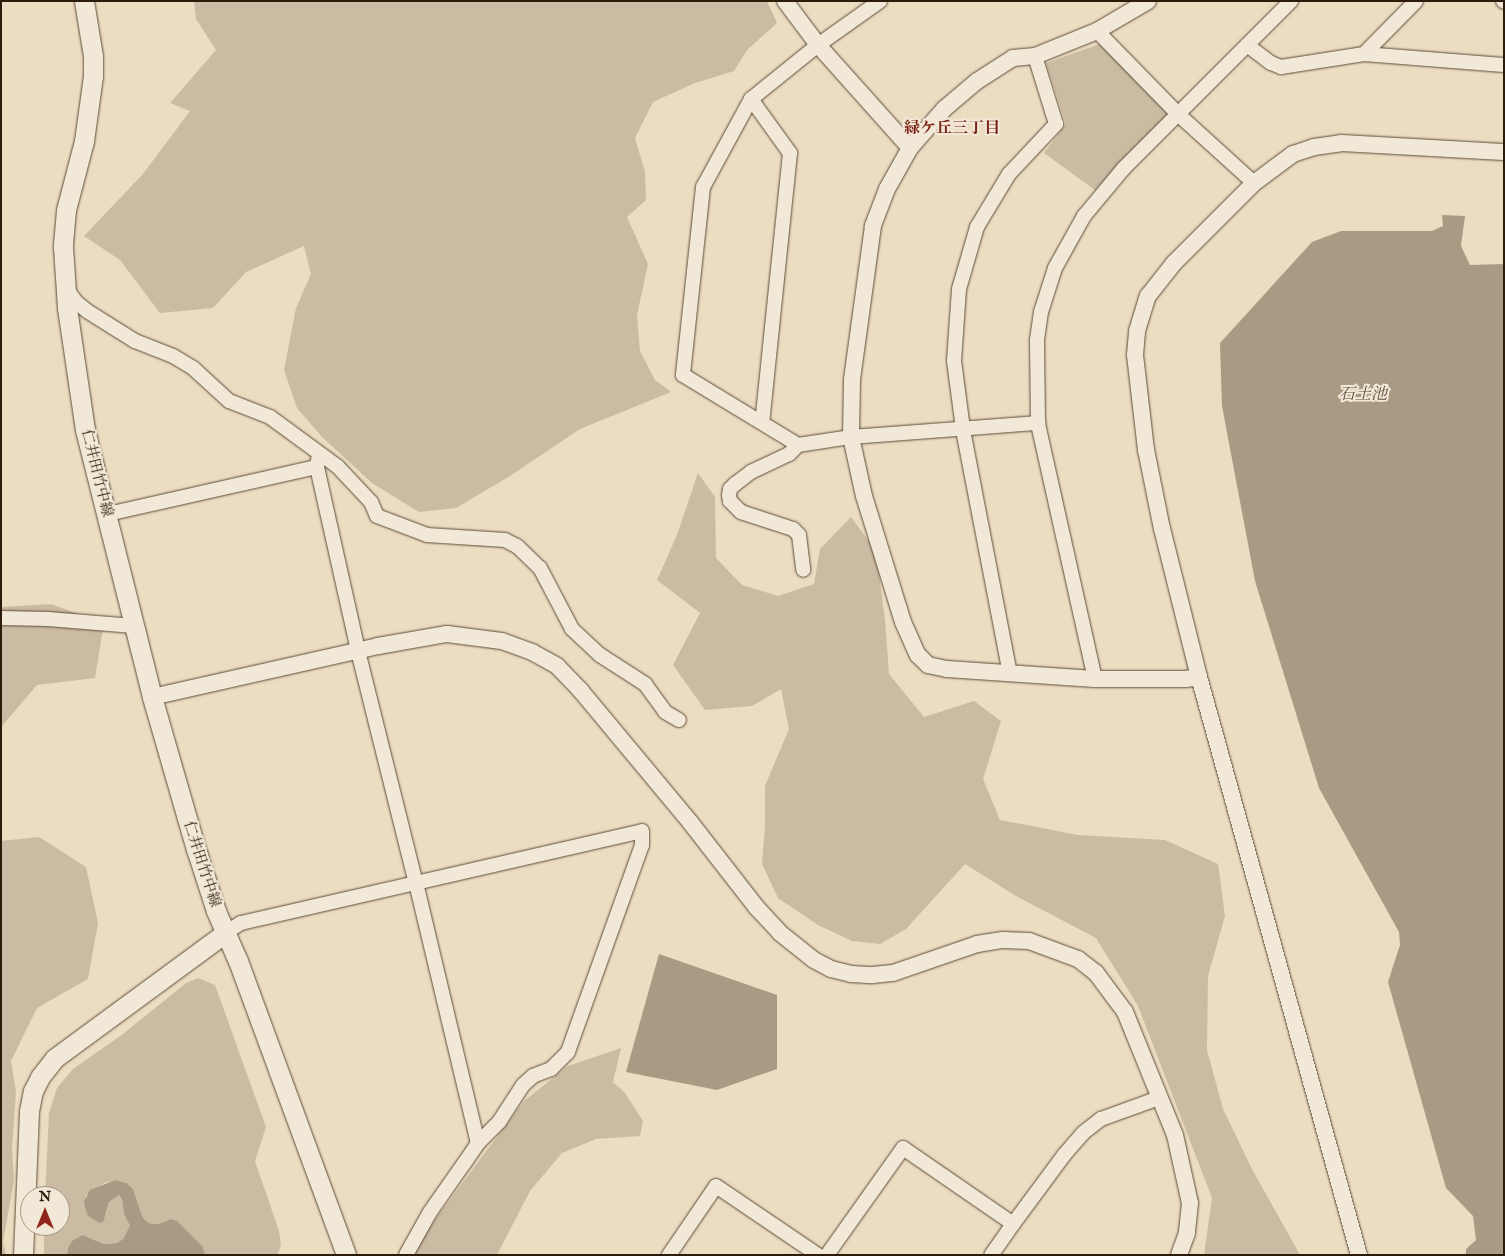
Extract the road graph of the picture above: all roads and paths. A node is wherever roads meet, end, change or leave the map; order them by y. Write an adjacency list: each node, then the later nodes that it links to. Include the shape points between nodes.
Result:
1 (84, 1): 18 (main road, 仁井田竹中線, via 94,56 93,76 84,141 66,210)
2 (785, 1): 8 (street)
3 (880, 1): 8 (street)
4 (1148, 1): 7 (street)
5 (1291, 1): 9 (street)
6 (1416, 1): 10 (street)
7 (1097, 31): 11 (street); 14 (street)
8 (818, 45): 13 (street); 15 (street)
9 (1247, 45): 10 (street, via 1281,67); 14 (street)
10 (1364, 54): 12 (street)
11 (1035, 56): 15 (street, via 1013,58 977,81 944,109); 21 (street, via 1056,124 1009,174 977,227 959,289 954,361)
12 (1504, 65)
13 (751, 98): 19 (street, via 790,153); 19 (street, via 703,187 683,374)
14 (1179, 115): 17 (street); 20 (street, via 1123,169 1084,216 1055,268 1041,312 1037,340)
15 (910, 148): 22 (street, via 887,189 873,226 852,380)
16 (1504, 152): 17 (street, via 1341,143 1293,154)
17 (1254, 183): 31 (street, via 1160,278 1148,296 1137,331 1135,355 1146,450)
18 (64, 286): 24 (street, via 87,311 135,341 193,368 229,401 270,417); 25 (main road, 仁井田竹中線, via 86,430)
19 (762, 424): 23 (street)
20 (1038, 424): 21 (street); 32 (street)
21 (963, 429): 22 (street); 30 (street)
22 (851, 437): 23 (street); 30 (street, via 864,496 903,622 918,655 928,665 947,669)
23 (798, 445): 26 (street, via 789,454 734,484 729,495 730,501 741,512 793,529 799,535)
24 (318, 461): 25 (street); 29 (street); 34 (street, via 338,467 371,502 377,516 427,535 505,540 516,546 540,568 572,629 600,655 645,684 665,712)
25 (108, 514): 28 (main road, 仁井田竹中線)
26 (803, 570)
27 (1, 618): 28 (street)
28 (134, 626): 33 (main road, 仁井田竹中線)
29 (358, 652): 33 (street); 35 (street); 37 (street, via 447,634 502,640 532,652 557,666 581,691 757,908 780,933 814,960 831,969 873,975 893,973 977,944 1029,941 1050,947 1078,959 1096,973 1115,996 1125,1012)
30 (1010, 674): 32 (street)
31 (1199, 677): 32 (street); 48 (street)
32 (1095, 678)
33 (152, 697): 36 (main road, 仁井田竹中線, via 196,849)
34 (679, 720)
35 (416, 883): 36 (street, via 241,923); 38 (street); 38 (street, via 642,830 642,845 568,1052 551,1069 533,1076 523,1085 499,1122)
36 (225, 933): 40 (main road, via 55,1058 40,1077 29,1111); 41 (main road, 仁井田竹中線, via 242,970)
37 (1159, 1098): 39 (street, via 1101,1119 1083,1133); 47 (street, via 1175,1135 1190,1203 1190,1217)
38 (478, 1143): 42 (street, via 430,1212)
39 (1013, 1224): 45 (street, via 903,1148); 46 (street)
40 (24, 1255)
41 (346, 1255)
42 (406, 1255)
43 (668, 1255): 44 (street, via 716,1186)
44 (818, 1255)
45 (827, 1255)
46 (991, 1255)
47 (1180, 1255)
48 (1358, 1255)

